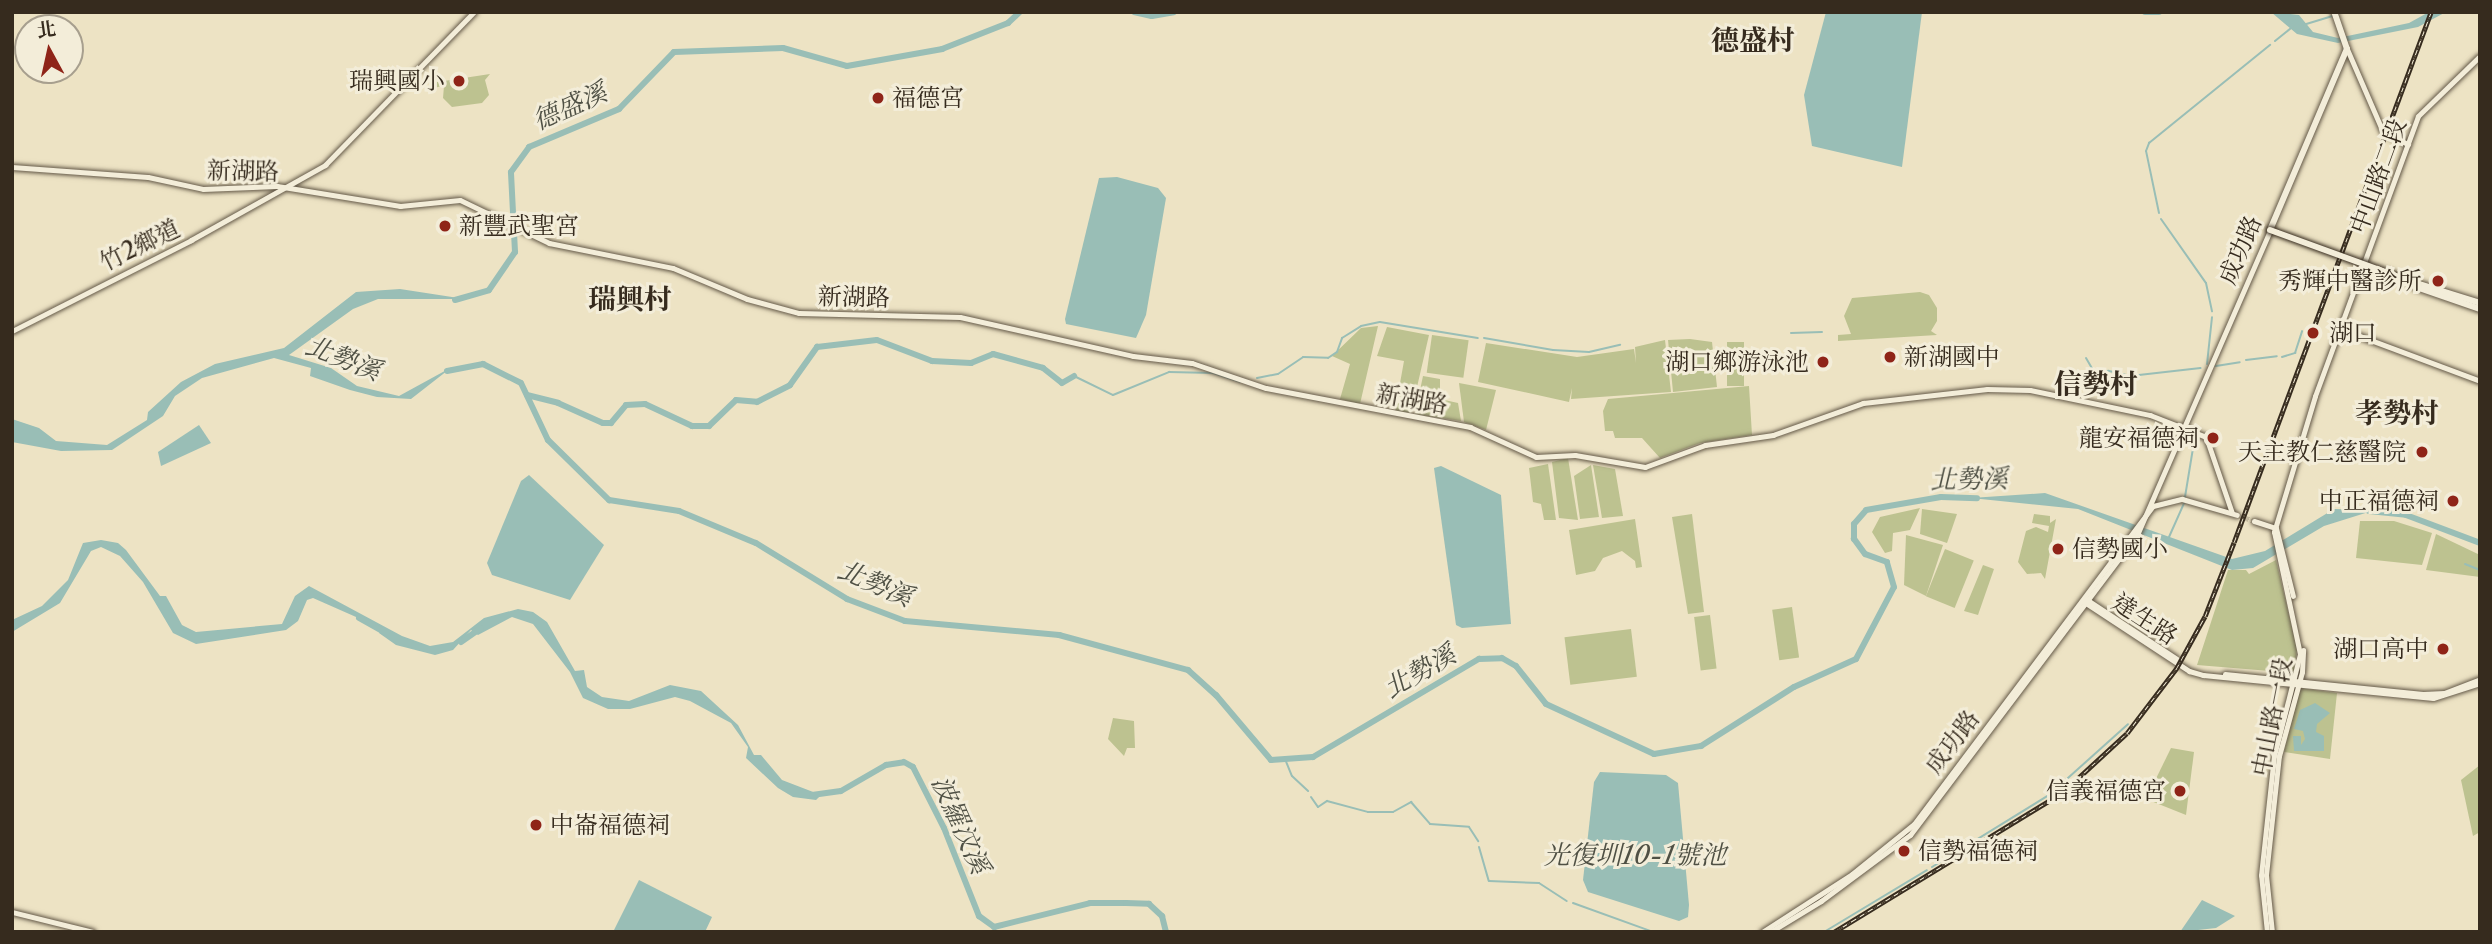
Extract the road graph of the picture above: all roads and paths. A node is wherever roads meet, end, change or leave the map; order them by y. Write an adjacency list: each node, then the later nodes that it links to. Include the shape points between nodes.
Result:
1 (474, 12): 7 (street, 竹2鄉道, via 340,152)
2 (2334, 12): 3 (main road)
3 (2347, 49): 5 (street, via 2383,132); 8 (main road, 成功路)
4 (2480, 56): 5 (street, 中山路二段, via 2422,111)
5 (2408, 144): 12 (street, 中山路二段)
6 (12, 167): 7 (street, 新湖路, via 148,177 203,189)
7 (282, 188): 13 (street, 竹2鄉道); 15 (street, 新湖路, via 400,206 445,199 473,204 563,247 673,268 747,299 799,313 960,317 1133,356 1202,365 1266,388 1470,427 1536,457 1575,455 1645,467 1705,445 1773,435 1863,403 2002,388 2150,415)
8 (2270, 230): 9 (main road, bridge); 15 (street, 成功路)
9 (2413, 282): 10 (main road); 11 (main road, via 2416,287)
10 (2480, 303)
11 (2480, 309)
12 (2341, 329): 14 (street); 18 (street, 中山路二段)
13 (12, 331)
14 (2480, 381)
15 (2186, 428): 16 (street, 成功路); 16 (street, 新湖路, via 2212,443 2234,514 2182,499)
16 (2153, 506): 20 (street, 成功路)
17 (2254, 521): 18 (street)
18 (2276, 528): 19 (street, 中山路二段)
19 (2276, 538): 22 (street, 中山路一段, via 2301,632 2304,655)
20 (2086, 600): 22 (street, 達生路, via 2196,674); 25 (street, 成功路, via 1914,824 1852,874); 26 (street, 成功路, via 1910,835)
21 (2480, 681): 22 (street, 達生路, via 2440,698)
22 (2296, 683): 27 (street, 中山路一段, via 2274,756 2261,875)
23 (12, 912): 24 (street)
24 (93, 932)
25 (1762, 932)
26 (1770, 932)
27 (2269, 932)

